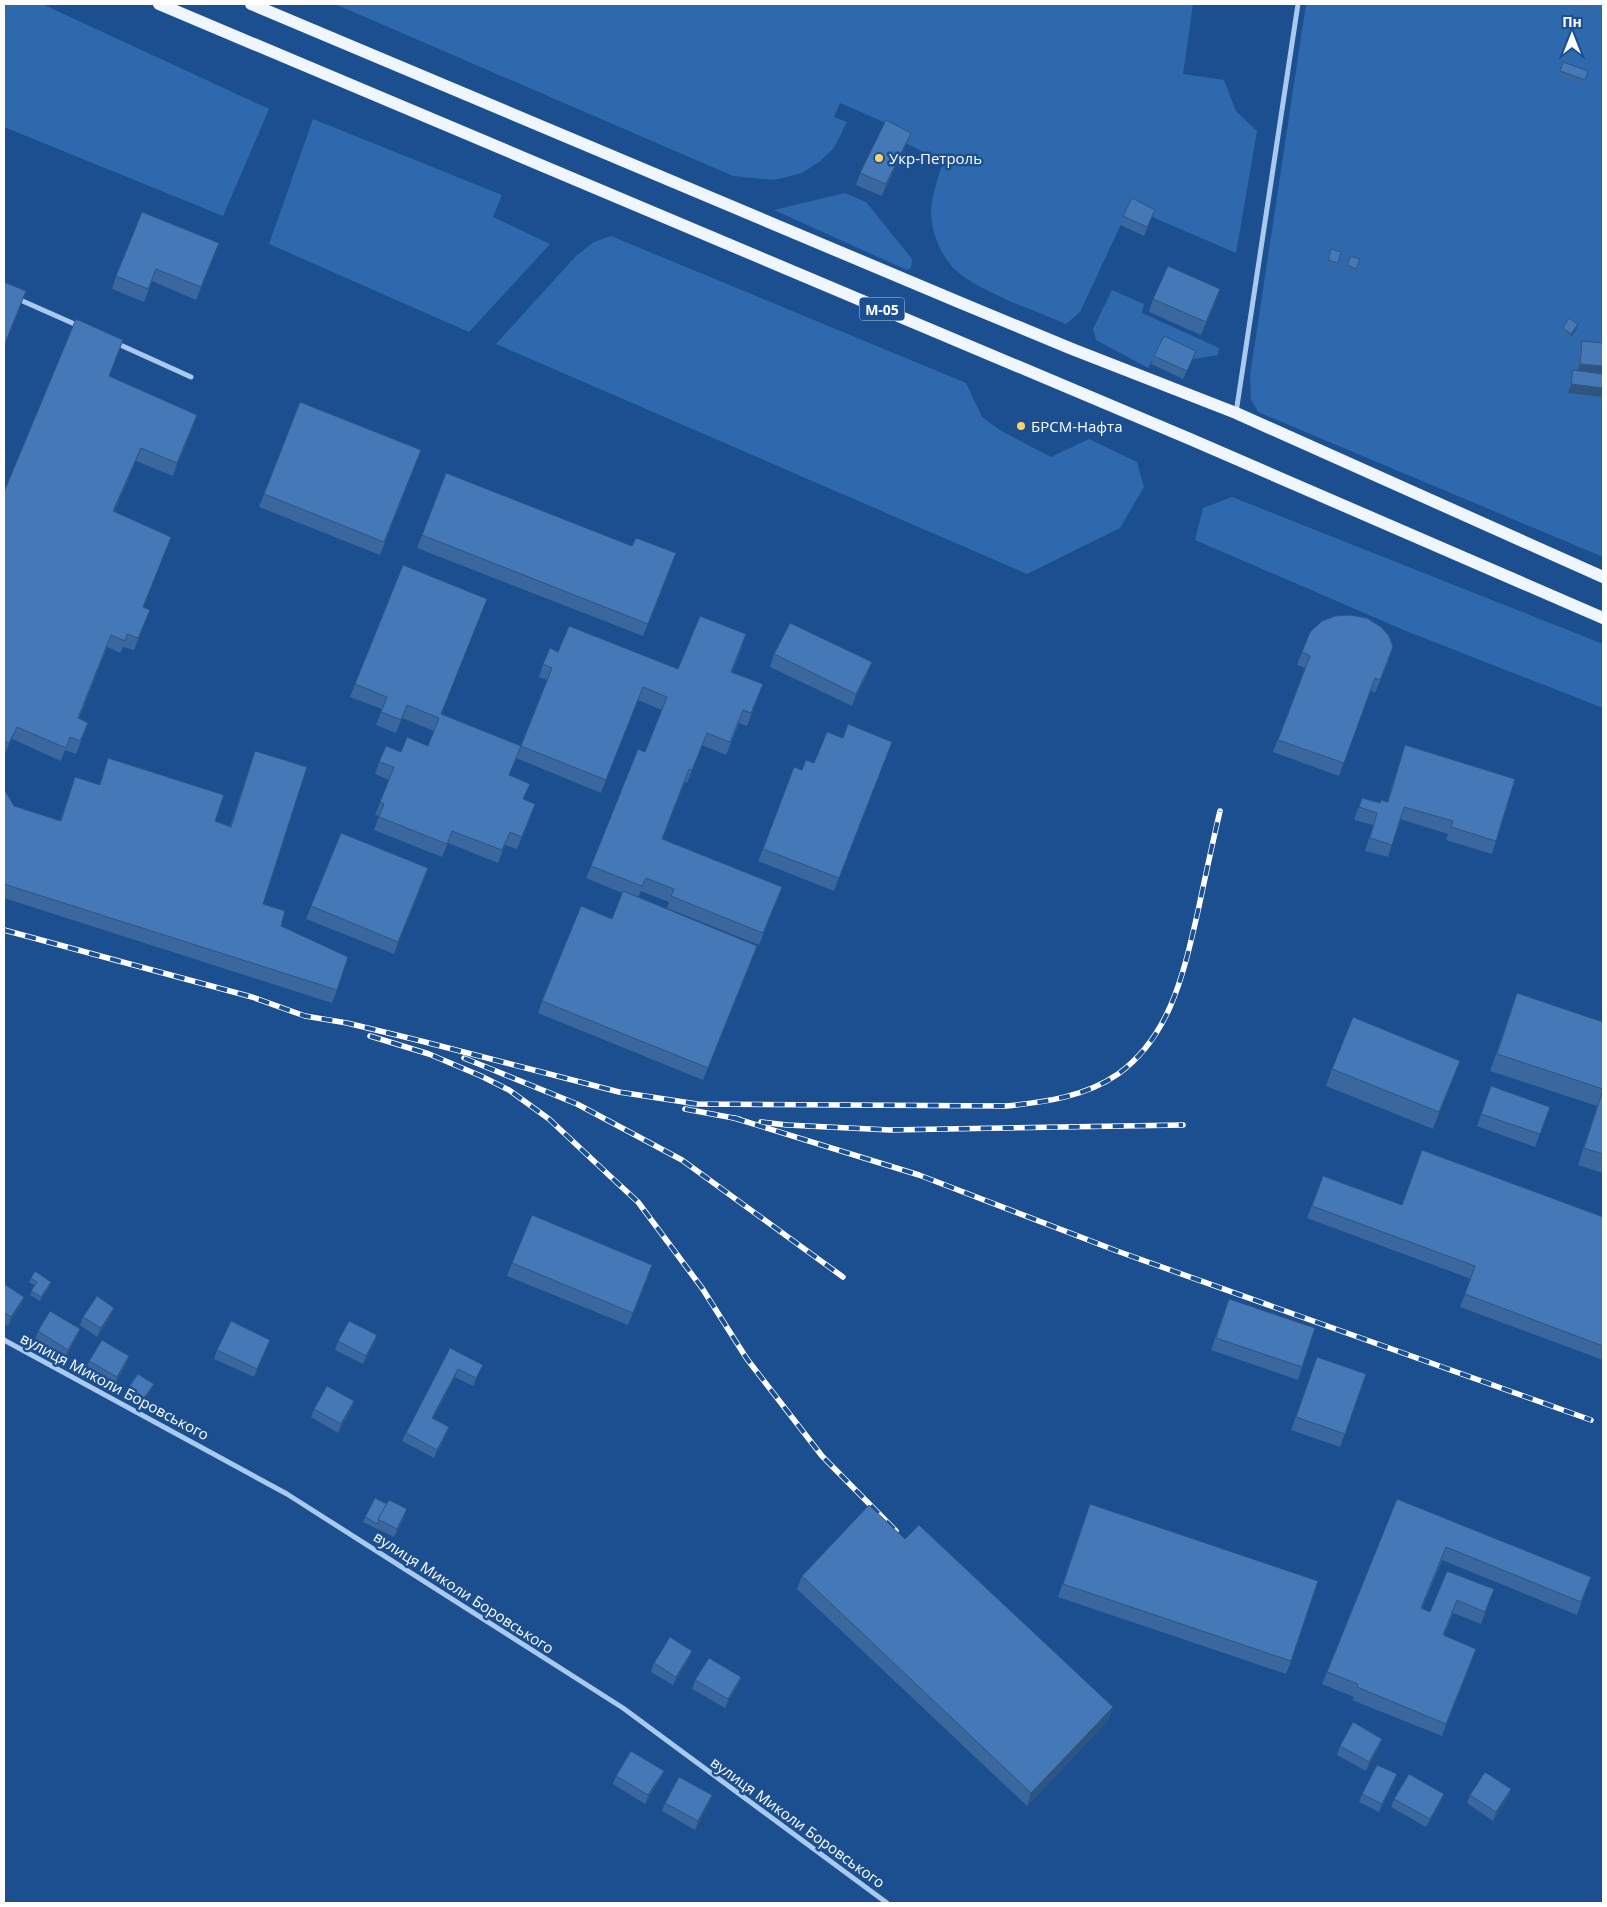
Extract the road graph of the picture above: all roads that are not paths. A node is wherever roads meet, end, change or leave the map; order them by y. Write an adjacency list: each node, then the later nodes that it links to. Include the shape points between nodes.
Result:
1 (159, 4): 10 (main road, М-05, via 1190,439)
2 (251, 4): 8 (main road, М-05, via 961,304)
3 (1298, 4): 8 (street)
4 (13, 297): 5 (street)
5 (84, 329)
6 (111, 341): 7 (street)
7 (191, 377)
8 (1236, 413): 9 (main road, М-05)
9 (1603, 577)
10 (1603, 618)
11 (4, 1340): 12 (street, вулиця Миколи Боровського, via 294,1498 622,1708)
12 (887, 1903)

